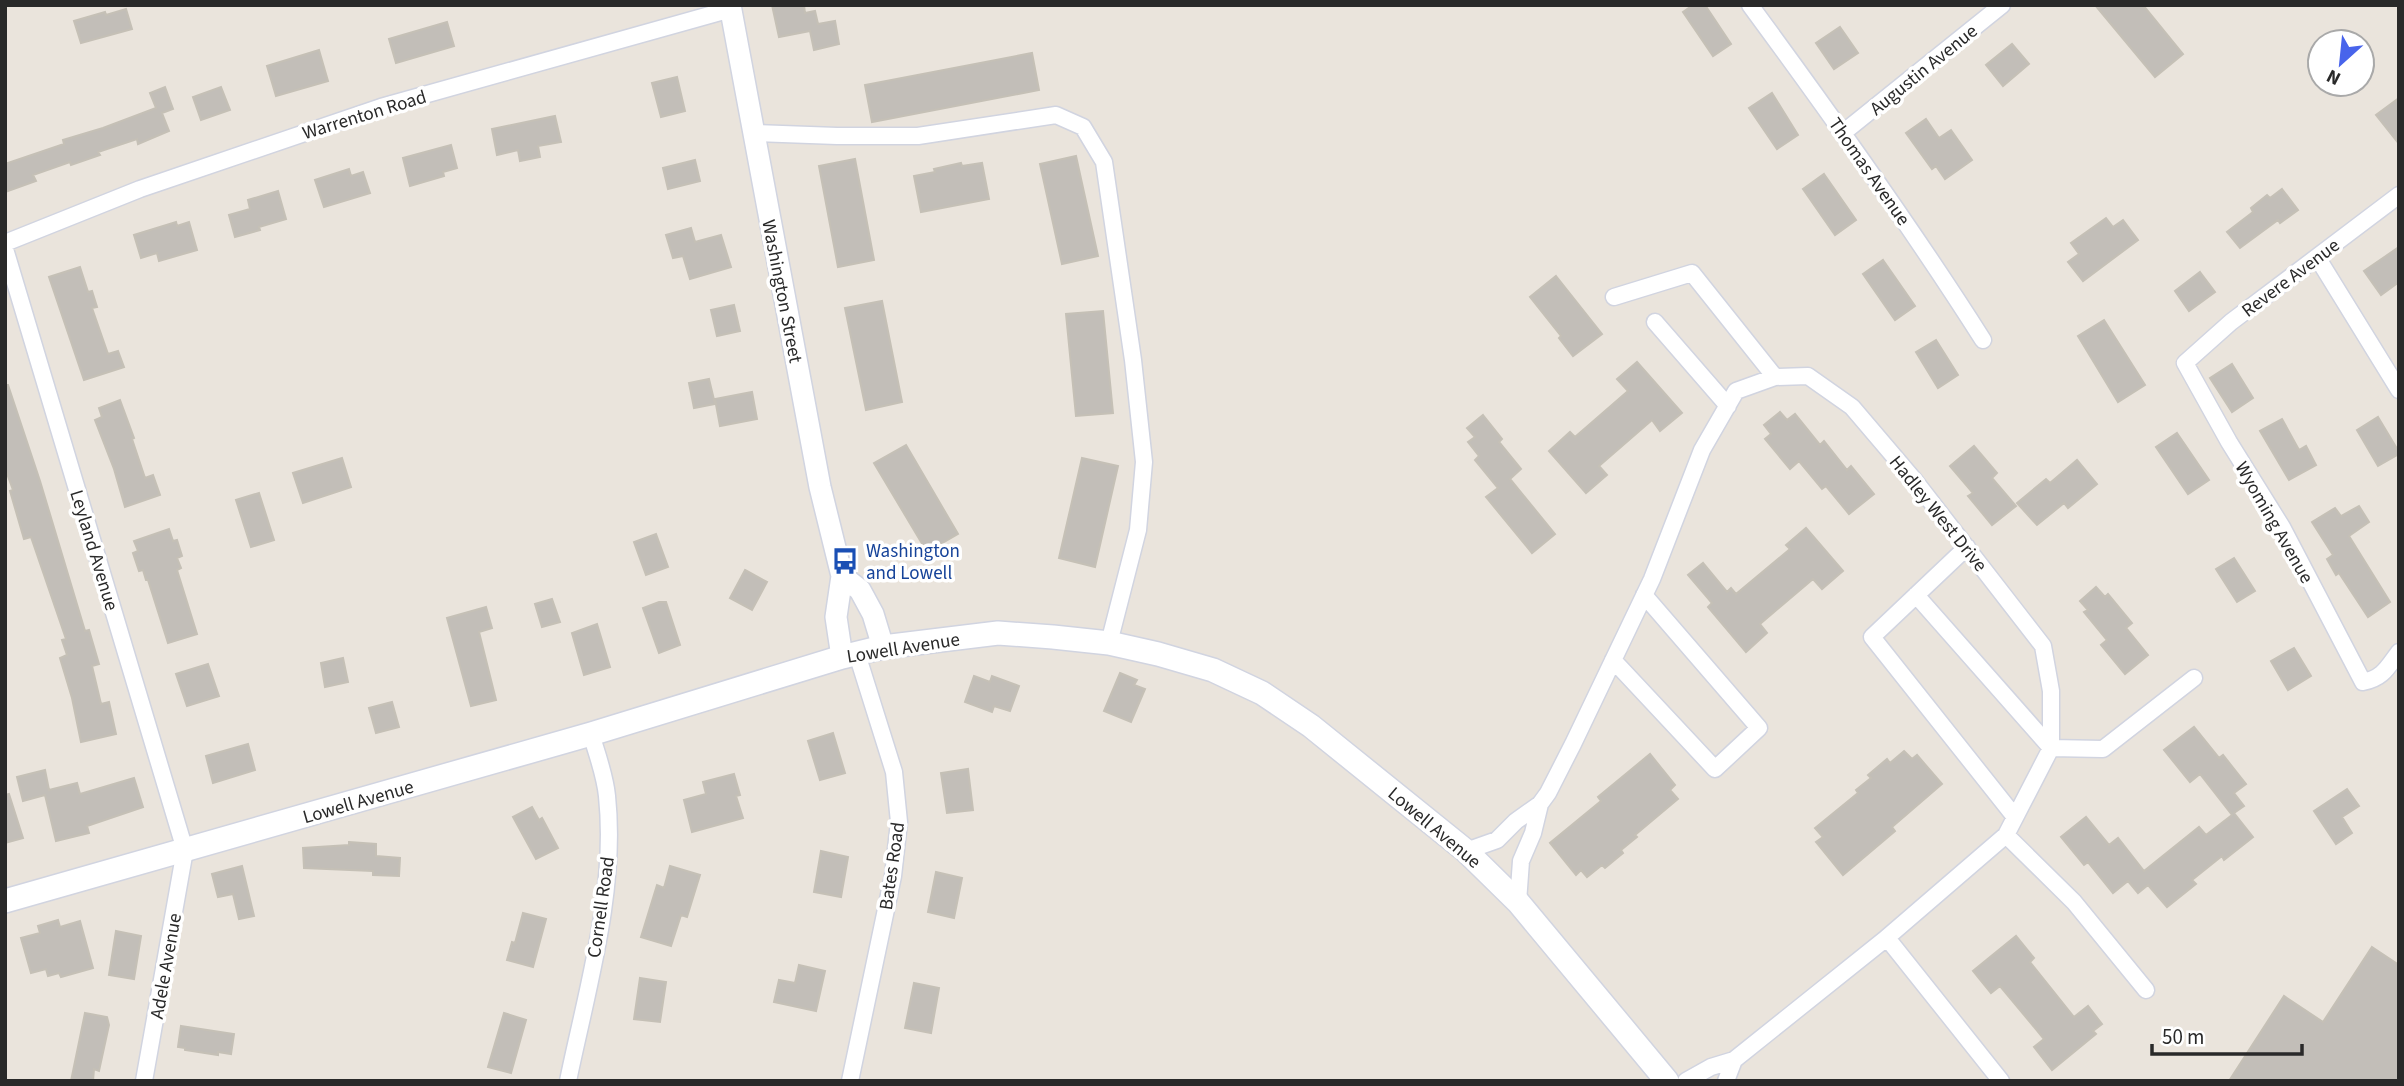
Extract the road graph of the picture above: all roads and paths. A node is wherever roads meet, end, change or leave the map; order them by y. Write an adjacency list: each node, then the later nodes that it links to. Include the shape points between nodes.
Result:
1 (1750, 5): 4 (street, Thomas Avenue)
2 (2002, 5): 4 (street, Augustin Avenue)
3 (731, 7): 5 (street, Washington Street); 7 (street, Warrenton Road, via 380,107 140,189)
4 (1844, 132): 12 (street, Thomas Avenue)
5 (753, 133): 18 (street, Washington Street, via 820,487); 21 (street, via 918,136 1056,115 1083,127 1104,162 1144,462 1138,530)
6 (2399, 195): 9 (street, Revere Avenue)
7 (5, 243)
8 (5, 249): 32 (street, Leyland Avenue)
9 (2317, 257): 13 (street, Revere Avenue); 15 (street)
10 (1614, 297): 14 (street, via 1692,273)
11 (1655, 322): 16 (street)
12 (1983, 340)
13 (2185, 363): 23 (street, Wyoming Avenue, via 2282,527 2362,682 2385,672)
14 (1775, 377): 16 (street, Hadley West Drive, via 1737,391); 17 (street, Hadley West Drive, via 1808,376 1852,407)
15 (2399, 390)
16 (1728, 406): 19 (street, Hadley West Drive, via 1702,450)
17 (1967, 547): 20 (street); 28 (street, Hadley West Drive, via 2043,646 2051,691)
18 (842, 576): 22 (street, via 860,590); 24 (street, Washington Street, via 836,617)
19 (1644, 595): 25 (street, Hadley West Drive); 25 (street, via 1759,728 1715,769)
20 (1916, 595): 28 (street); 30 (street, via 1872,637)
21 (1109, 643): 22 (main road, Lowell Avenue, via 998,633); 33 (main road, Lowell Avenue, via 1213,670 1262,693 1311,726)
22 (883, 647): 24 (main road, Lowell Avenue)
23 (2399, 652)
24 (849, 656): 27 (main road, Lowell Avenue); 41 (street, Bates Road, via 894,772 899,822 893,876)
25 (1613, 660): 29 (street, Hadley West Drive)
26 (2194, 678): 28 (street, via 2103,749)
27 (592, 734): 32 (main road, Lowell Avenue); 40 (street, Cornell Road, via 607,792 609,852 603,909)
28 (2051, 748): 30 (street, Hadley West Drive)
29 (1540, 804): 33 (street, Hadley West Drive, via 1497,840); 35 (street, Hadley West Drive, via 1521,861)
30 (2015, 817): 31 (street, Hadley West Drive)
31 (2006, 835): 36 (street, Hadley West Drive); 37 (street, via 2074,902)
32 (185, 850): 34 (main road, Lowell Avenue); 39 (street, Adele Avenue)
33 (1466, 851): 35 (main road, Lowell Avenue)
34 (5, 901)
35 (1518, 902): 42 (main road, Lowell Avenue)
36 (1886, 938): 38 (street, Hadley West Drive); 45 (street)
37 (2146, 990)
38 (1734, 1060): 43 (street, Hadley West Drive); 44 (street)
39 (144, 1081)
40 (568, 1081)
41 (850, 1081)
42 (1667, 1081)
43 (1686, 1081)
44 (1726, 1081)
45 (2001, 1081)

